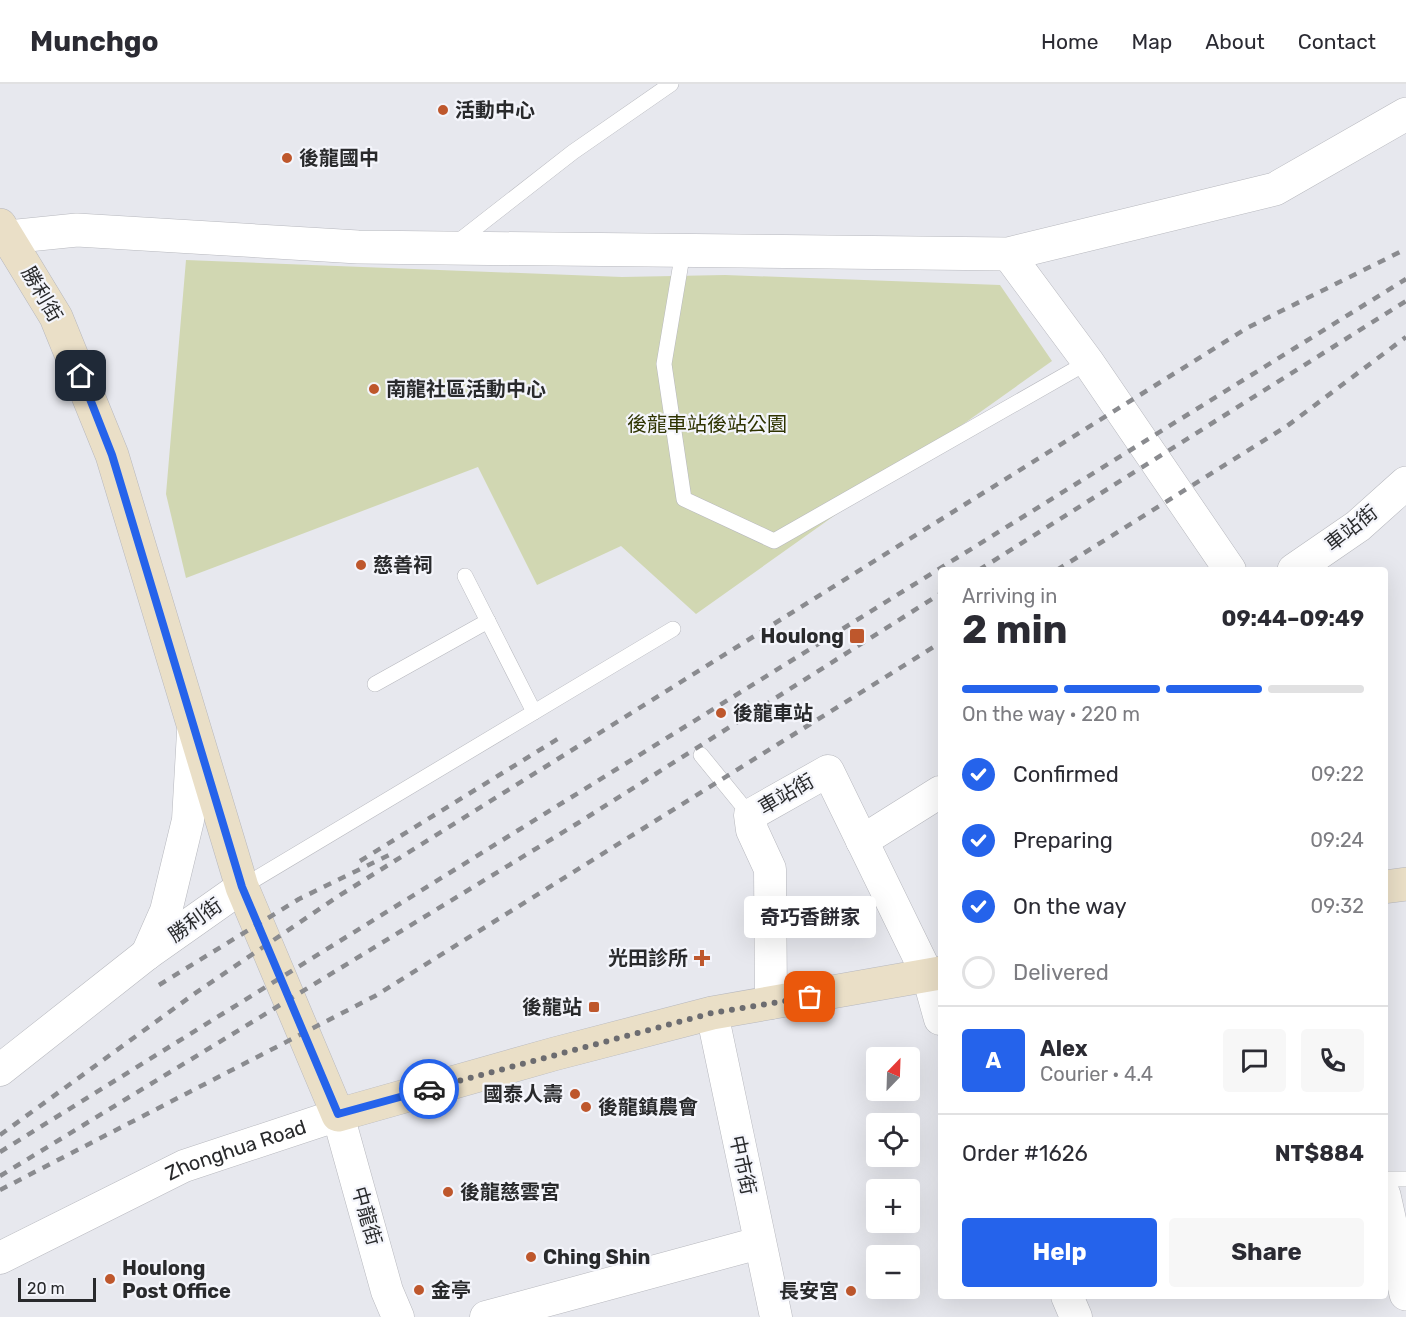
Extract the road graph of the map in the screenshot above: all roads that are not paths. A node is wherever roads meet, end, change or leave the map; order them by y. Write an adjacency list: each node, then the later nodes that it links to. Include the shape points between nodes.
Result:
1 (671, 84): 4 (lane, via 573,152)
2 (1406, 114): 6 (street, via 1275,189)
3 (4, 231): 4 (street, via 77,230 358,247); 16 (main road, 勝利街, via 57,317 112,455)
4 (451, 248): 5 (street)
5 (683, 250): 6 (street); 7 (lane, via 664,364 684,499 774,542)
6 (1008, 254): 7 (street)
7 (1089, 362): 9 (street)
8 (1406, 483): 10 (street, 車站街, via 1358,526)
9 (1228, 567)
10 (1298, 567)
11 (465, 576): 12 (lane)
12 (488, 621): 14 (lane); 15 (lane)
13 (673, 628): 15 (lane)
14 (375, 684)
15 (534, 712): 23 (lane)
16 (194, 725): 23 (main road, 勝利街); 24 (street, via 188,820 166,911)
17 (701, 756): 19 (lane)
18 (938, 793): 20 (street)
19 (750, 815): 20 (street, 車站街, via 828,771); 26 (street, 車站街, via 752,831 770,869)
20 (862, 841): 25 (street, 車站街)
21 (1406, 884): 22 (main road)
22 (1388, 886)
23 (242, 887): 24 (street, 勝利街); 30 (main road)
24 (147, 954): 29 (street, 勝利街)
25 (934, 975): 26 (main road, Zhonghua Road); 27 (street, 車站街)
26 (771, 1003): 28 (main road, Zhonghua Road)
27 (938, 1004)
28 (712, 1013): 30 (main road, Zhonghua Road); 34 (street, 中市街)
29 (0, 1070)
30 (338, 1114): 35 (street, Zhonghua Road, via 184,1166); 39 (street, 中龍街)
31 (1388, 1179): 32 (lane)
32 (1406, 1179)
33 (1388, 1212): 36 (street)
34 (759, 1243): 40 (street); 41 (street, 中市街)
35 (0, 1258)
36 (1406, 1287): 37 (street)
37 (1406, 1294)
38 (1068, 1299): 42 (street)
39 (398, 1317)
40 (486, 1317)
41 (776, 1317)
42 (1076, 1317)

